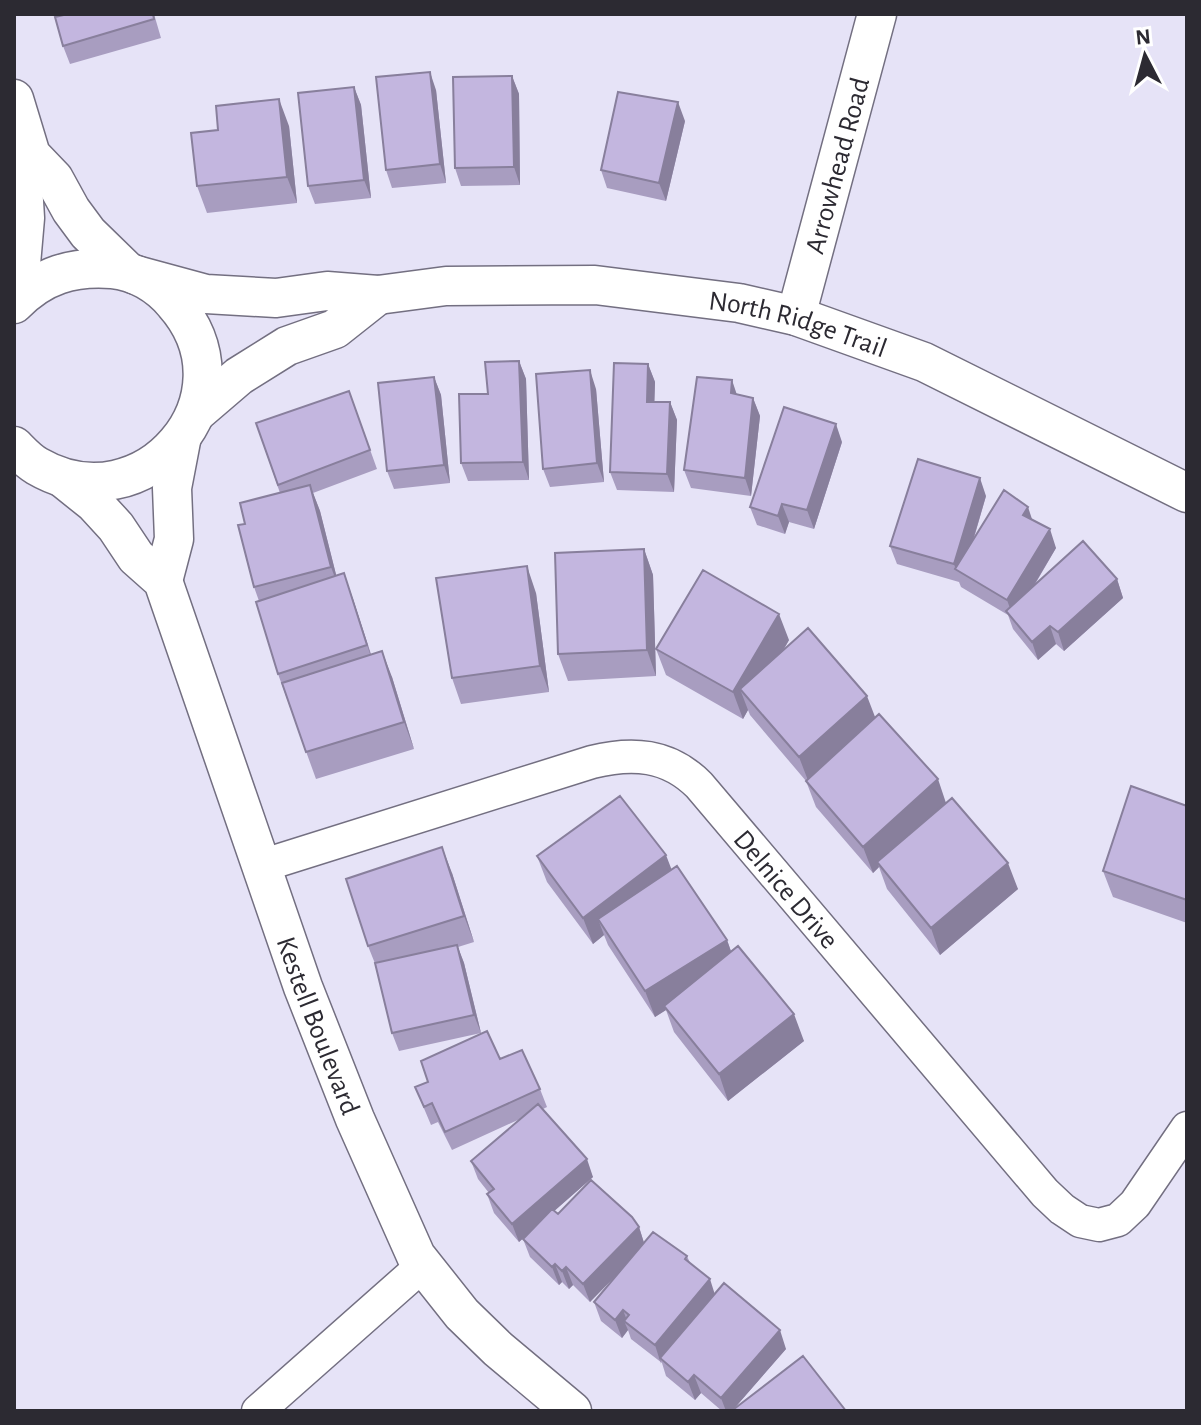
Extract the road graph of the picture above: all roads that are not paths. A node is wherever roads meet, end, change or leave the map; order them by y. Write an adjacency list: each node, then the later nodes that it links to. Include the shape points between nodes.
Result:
1 (877, 14): 8 (street, Arrowhead Road)
2 (14, 99): 3 (street)
3 (31, 155): 4 (street, via 54,179 88,233); 5 (street, via 23,185 21,264)
4 (131, 273): 6 (street, North Ridge Trail, via 206,294); 7 (street, North Ridge Trail, via 86,267 55,274); 9 (street, via 164,291 186,316 200,347 203,379)
5 (14, 287)
6 (378, 295): 8 (street, North Ridge Trail, via 446,286 595,285 739,303); 9 (street, via 335,329 287,346 239,376)
7 (14, 304)
8 (796, 316): 11 (street, North Ridge Trail, via 924,362)
9 (189, 426): 10 (street, via 157,463 128,478 96,483); 12 (street, via 172,488 174,539)
10 (32, 462): 12 (street, Kestell Boulevard, via 94,503 136,557)
11 (1187, 493)
12 (163, 581): 13 (street, Kestell Boulevard)
13 (261, 866): 14 (street, Delnice Drive, via 592,762 629,755 658,759 699,785 1045,1193 1071,1216 1099,1225 1127,1214); 15 (street, Kestell Boulevard, via 355,1119)
14 (1187, 1128)
15 (422, 1266): 16 (street); 17 (street, Kestell Boulevard, via 498,1349)
16 (258, 1411)
17 (572, 1411)

